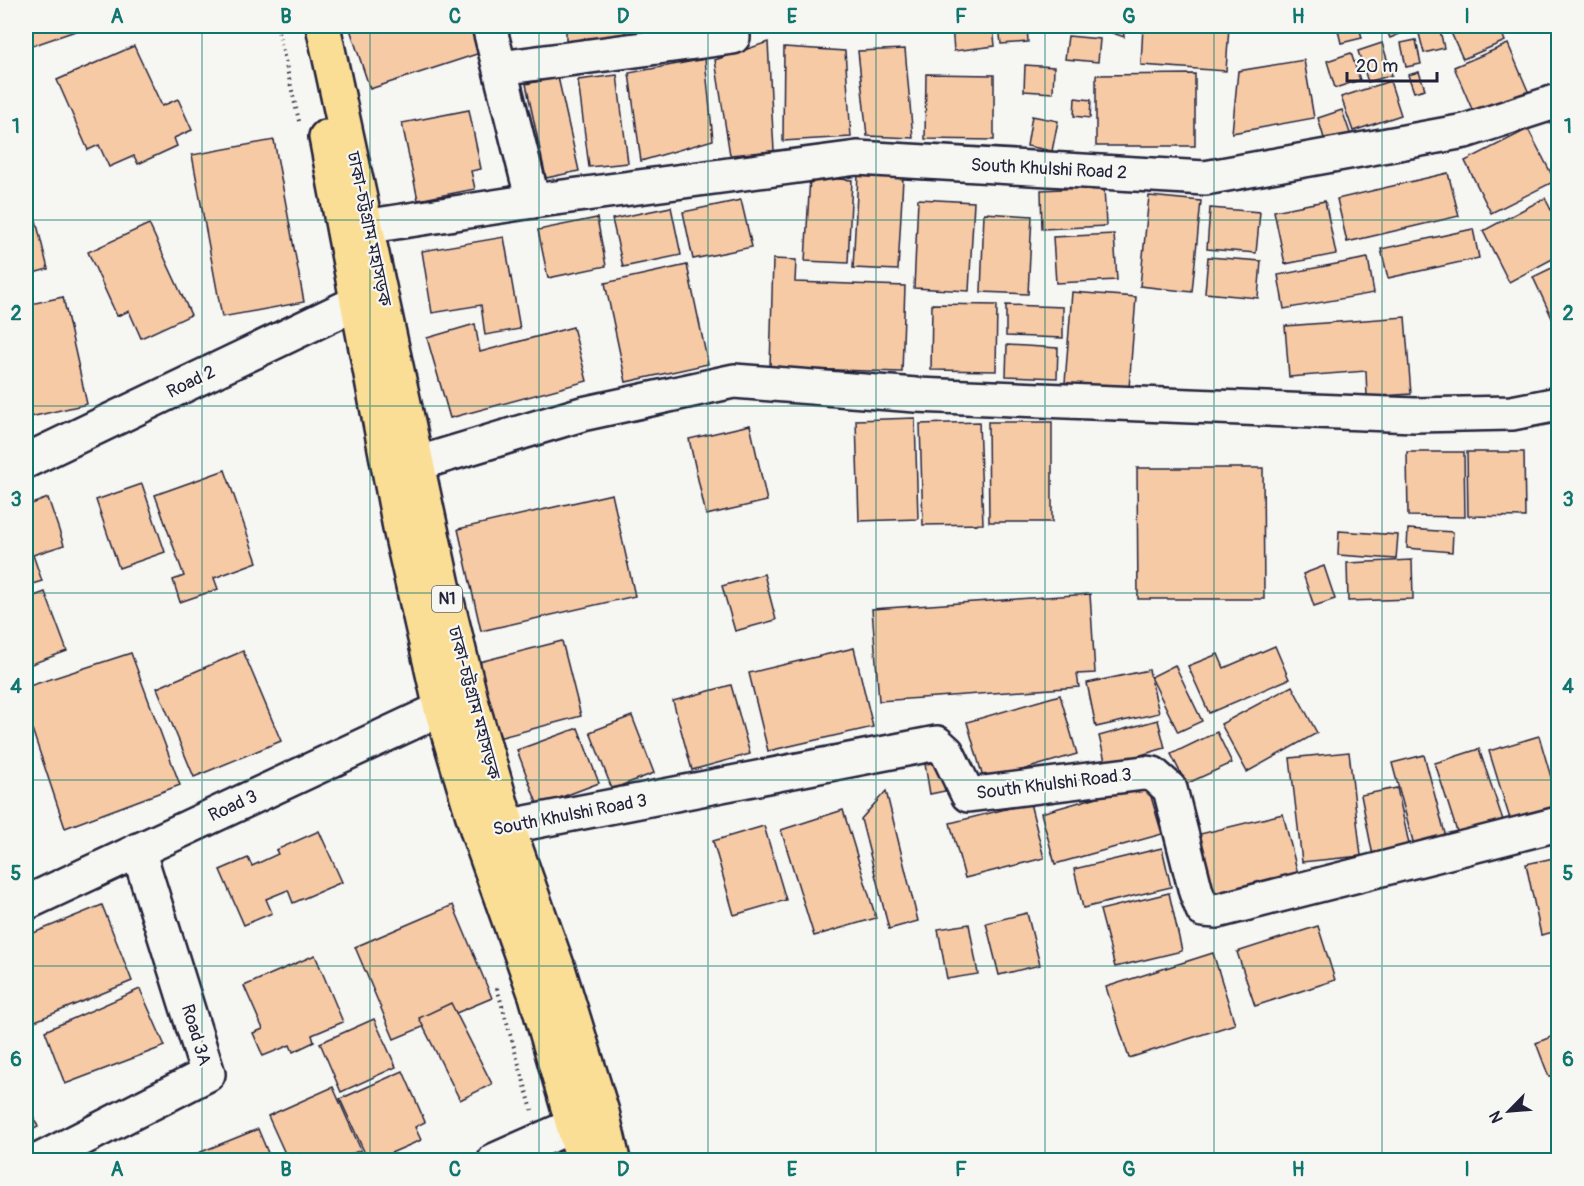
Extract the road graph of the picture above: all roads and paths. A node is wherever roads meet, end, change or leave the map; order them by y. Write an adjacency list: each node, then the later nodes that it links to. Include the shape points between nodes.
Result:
1 (304, 26): 8 (highway, ঢাকা-চট্টগ্রাম মহাসড়ক / N1)
2 (323, 26): 8 (highway, ঢাকা-চট্টগ্রাম মহাসড়ক / N1)
3 (489, 26): 5 (street)
4 (732, 26): 5 (street, via 733,37)
5 (501, 68): 7 (street)
6 (1558, 101): 7 (street, South Khulshi Road 2, via 1465,131 1205,178 857,158)
7 (533, 201): 8 (street, South Khulshi Road 2)
8 (356, 229): 9 (highway, ঢাকা-চট্টগ্রাম মহাসড়ক / N1); 12 (highway, ঢাকা-চট্টগ্রাম মহাসড়ক / N1)
9 (357, 303): 11 (street, Road 2); 13 (highway, ঢাকা-চট্টগ্রাম মহাসড়ক / N1, via 401,533)
10 (1558, 405): 12 (street, via 1512,413 1415,415 916,395 734,381 582,414)
11 (26, 460)
12 (419, 463): 15 (highway, ঢাকা-চট্টগ্রাম মহাসড়ক / N1, via 467,682)
13 (441, 709): 15 (highway, ঢাকা-চট্টগ্রাম মহাসড়ক / N1); 16 (street, Road 3)
14 (1558, 824): 15 (street, South Khulshi Road 3, via 1217,911 1203,910 1170,789 1153,774 968,795 947,752 937,743)
15 (493, 830): 18 (highway, ঢাকা-চট্টগ্রাম মহাসড়ক / N1); 22 (highway, ঢাকা-চট্টগ্রাম মহাসড়ক / N1, via 558,968 602,1112)
16 (138, 850): 17 (street, Road 3); 19 (street, Road 3A, via 208,1074)
17 (26, 903)
18 (574, 1125): 20 (street); 21 (highway, ঢাকা-চট্টগ্রাম মহাসড়ক / N1)
19 (40, 1161)
20 (495, 1161)
21 (582, 1161)
22 (612, 1161)

